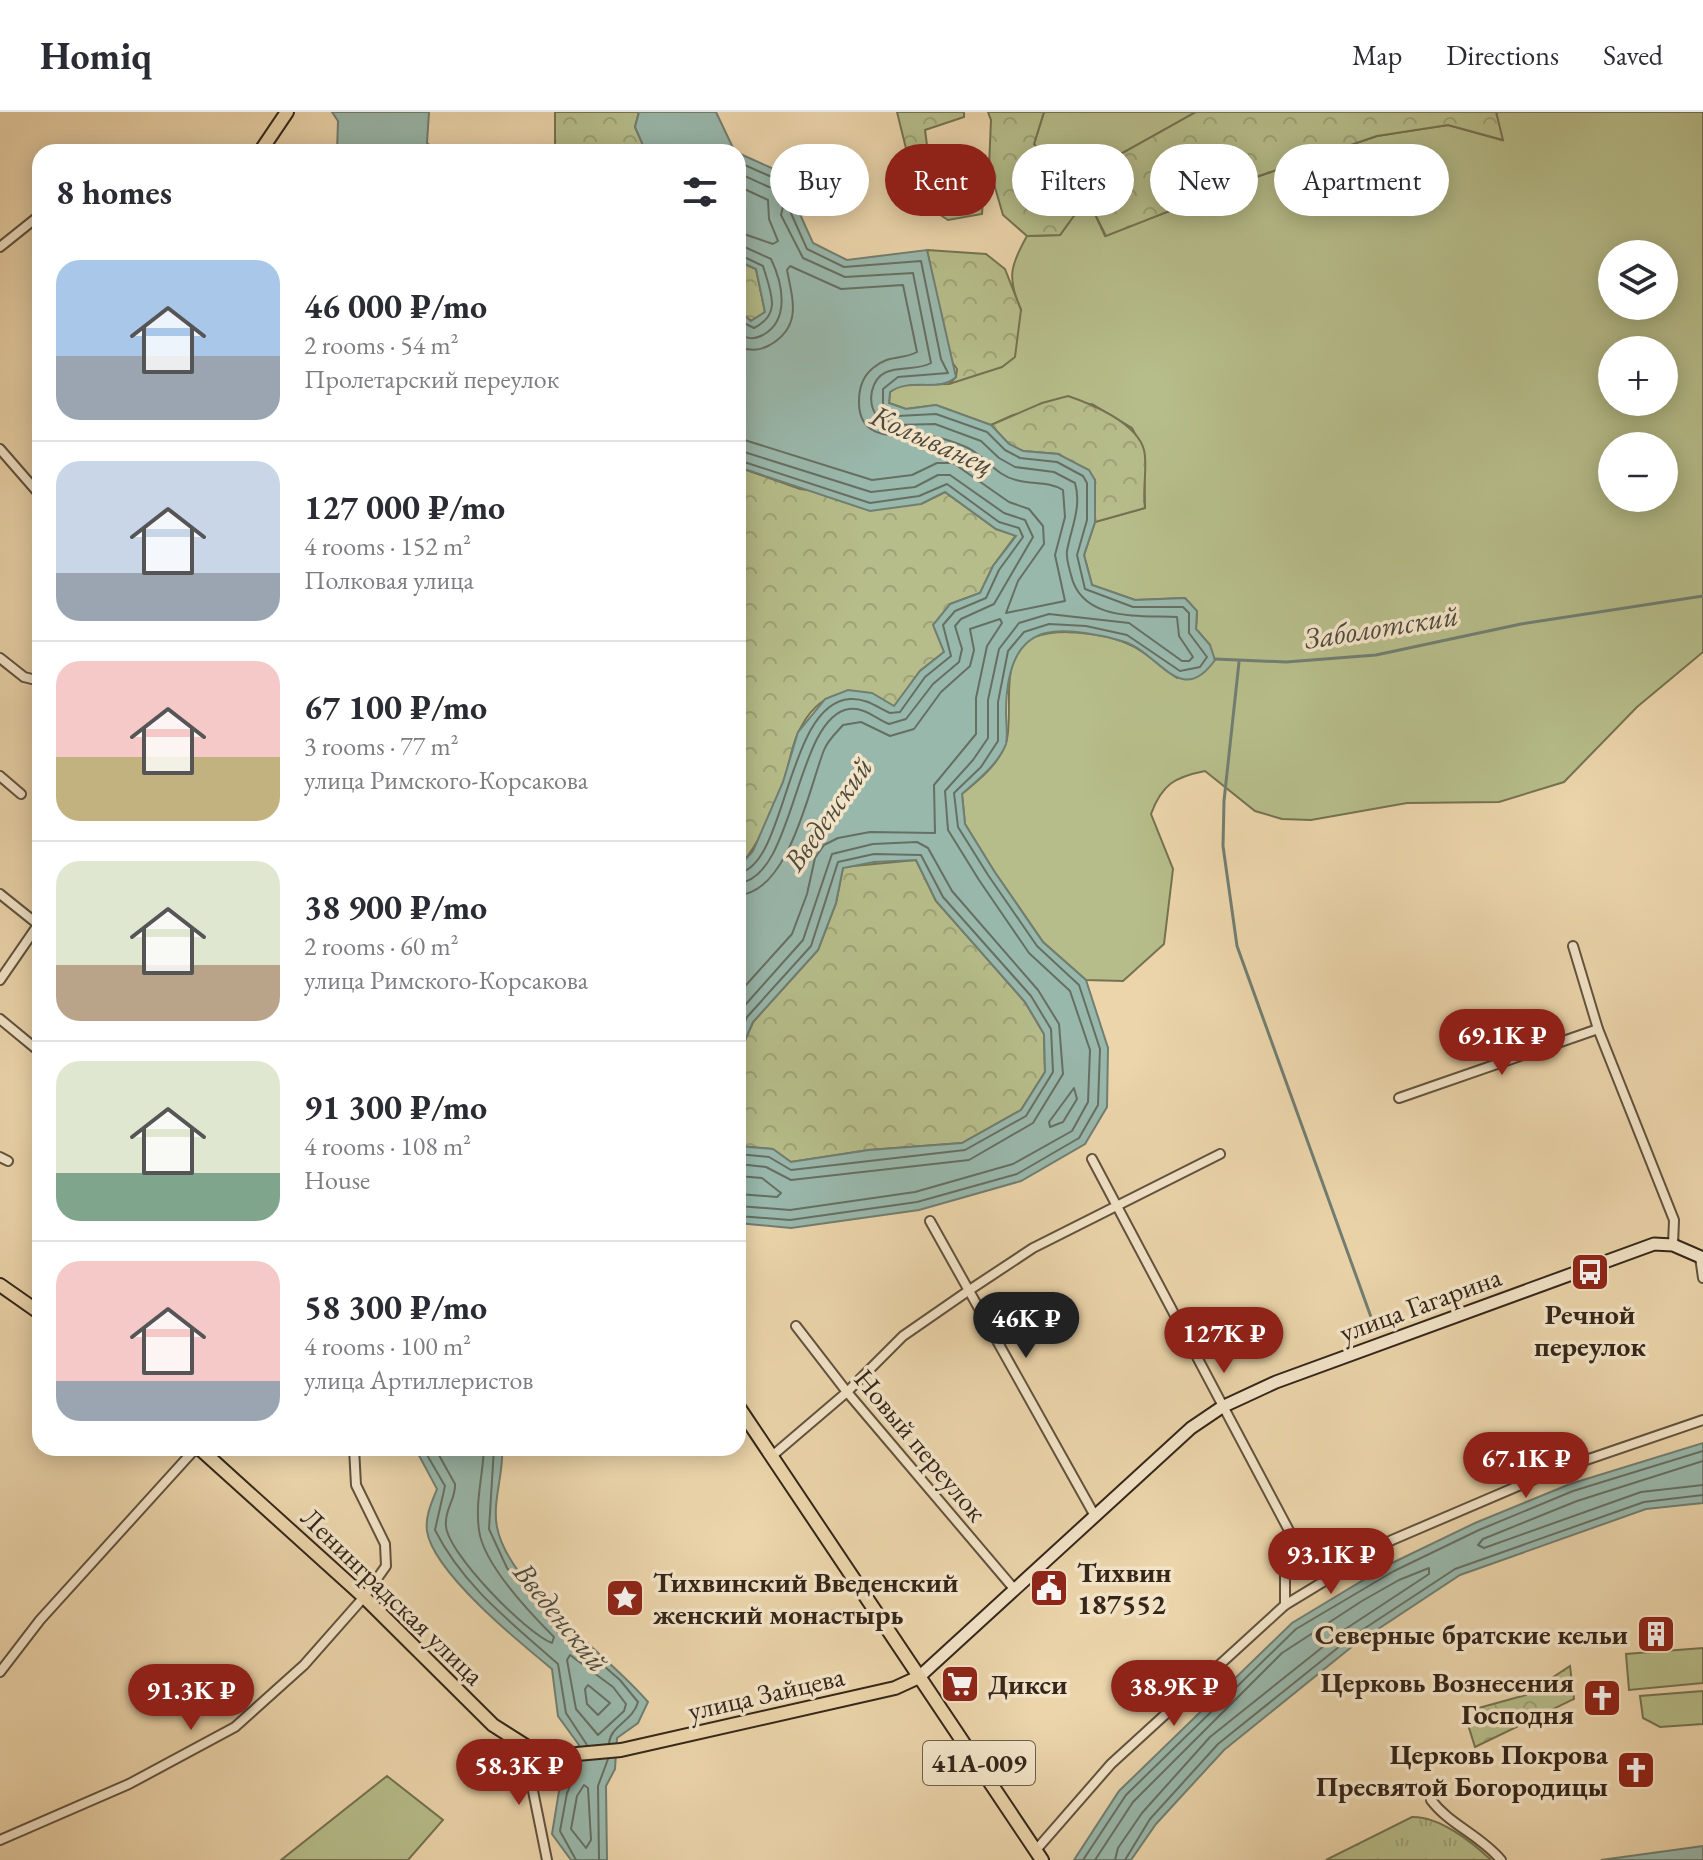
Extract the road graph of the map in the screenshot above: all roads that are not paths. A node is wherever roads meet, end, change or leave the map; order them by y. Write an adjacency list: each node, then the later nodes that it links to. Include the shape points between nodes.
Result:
1 (287, 112): 2 (main road)
2 (265, 144)
3 (32, 221): 4 (street)
4 (0, 247)
5 (0, 449): 6 (street)
6 (32, 486)
7 (0, 658): 8 (street)
8 (32, 679)
9 (0, 776): 10 (street)
10 (21, 794)
11 (0, 894): 12 (street)
12 (32, 919)
13 (32, 934): 15 (street)
14 (1573, 946): 17 (street)
15 (0, 980)
16 (0, 1019): 18 (street)
17 (1598, 1029): 19 (street); 24 (street, via 1674,1220)
18 (32, 1045)
19 (1399, 1098)
20 (1220, 1154): 22 (street)
21 (1092, 1159): 22 (street)
22 (1117, 1205): 28 (street, via 1033,1248); 32 (street)
23 (930, 1221): 28 (street)
24 (1673, 1245): 25 (street); 32 (street, улица Гагарина, via 1640,1249 1276,1382)
25 (1701, 1258): 26 (street)
26 (1703, 1278)
27 (0, 1285): 29 (main road)
28 (968, 1291): 31 (street, via 903,1336); 39 (street)
29 (32, 1307)
30 (796, 1326): 31 (street, Новый переулок)
31 (847, 1392): 38 (street); 40 (street, Новый переулок)
32 (1222, 1407): 39 (street, улица Гагарина, via 1191,1428); 42 (street, via 1294,1540 1285,1567)
33 (746, 1418): 38 (main road, 41А-009)
34 (1703, 1420): 42 (street, via 1551,1472 1392,1540)
35 (190, 1456): 43 (street, via 40,1620)
36 (206, 1456): 41 (main road, Ленинградская улица)
37 (354, 1456): 41 (street, via 356,1485 385,1544 386,1566)
38 (772, 1456): 44 (main road, 41А-009)
39 (1095, 1516): 40 (street, улица Гагарина)
40 (1015, 1590): 44 (street, улица Гагарина)
41 (364, 1597): 45 (main road, Ленинградская улица, via 493,1725); 48 (street, via 304,1665 235,1727 129,1784)
42 (1285, 1605): 49 (street, via 1111,1764)
43 (0, 1672)
44 (919, 1677): 46 (main road, улица Зайцева, via 895,1688 621,1750); 49 (main road, 41А-009)
45 (534, 1751): 46 (main road, Ленинградская улица); 50 (street, via 532,1786)
46 (566, 1755)
47 (1431, 1800): 51 (street, via 1445,1818)
48 (0, 1840)
49 (1039, 1855)
50 (547, 1860)
51 (1501, 1860)

